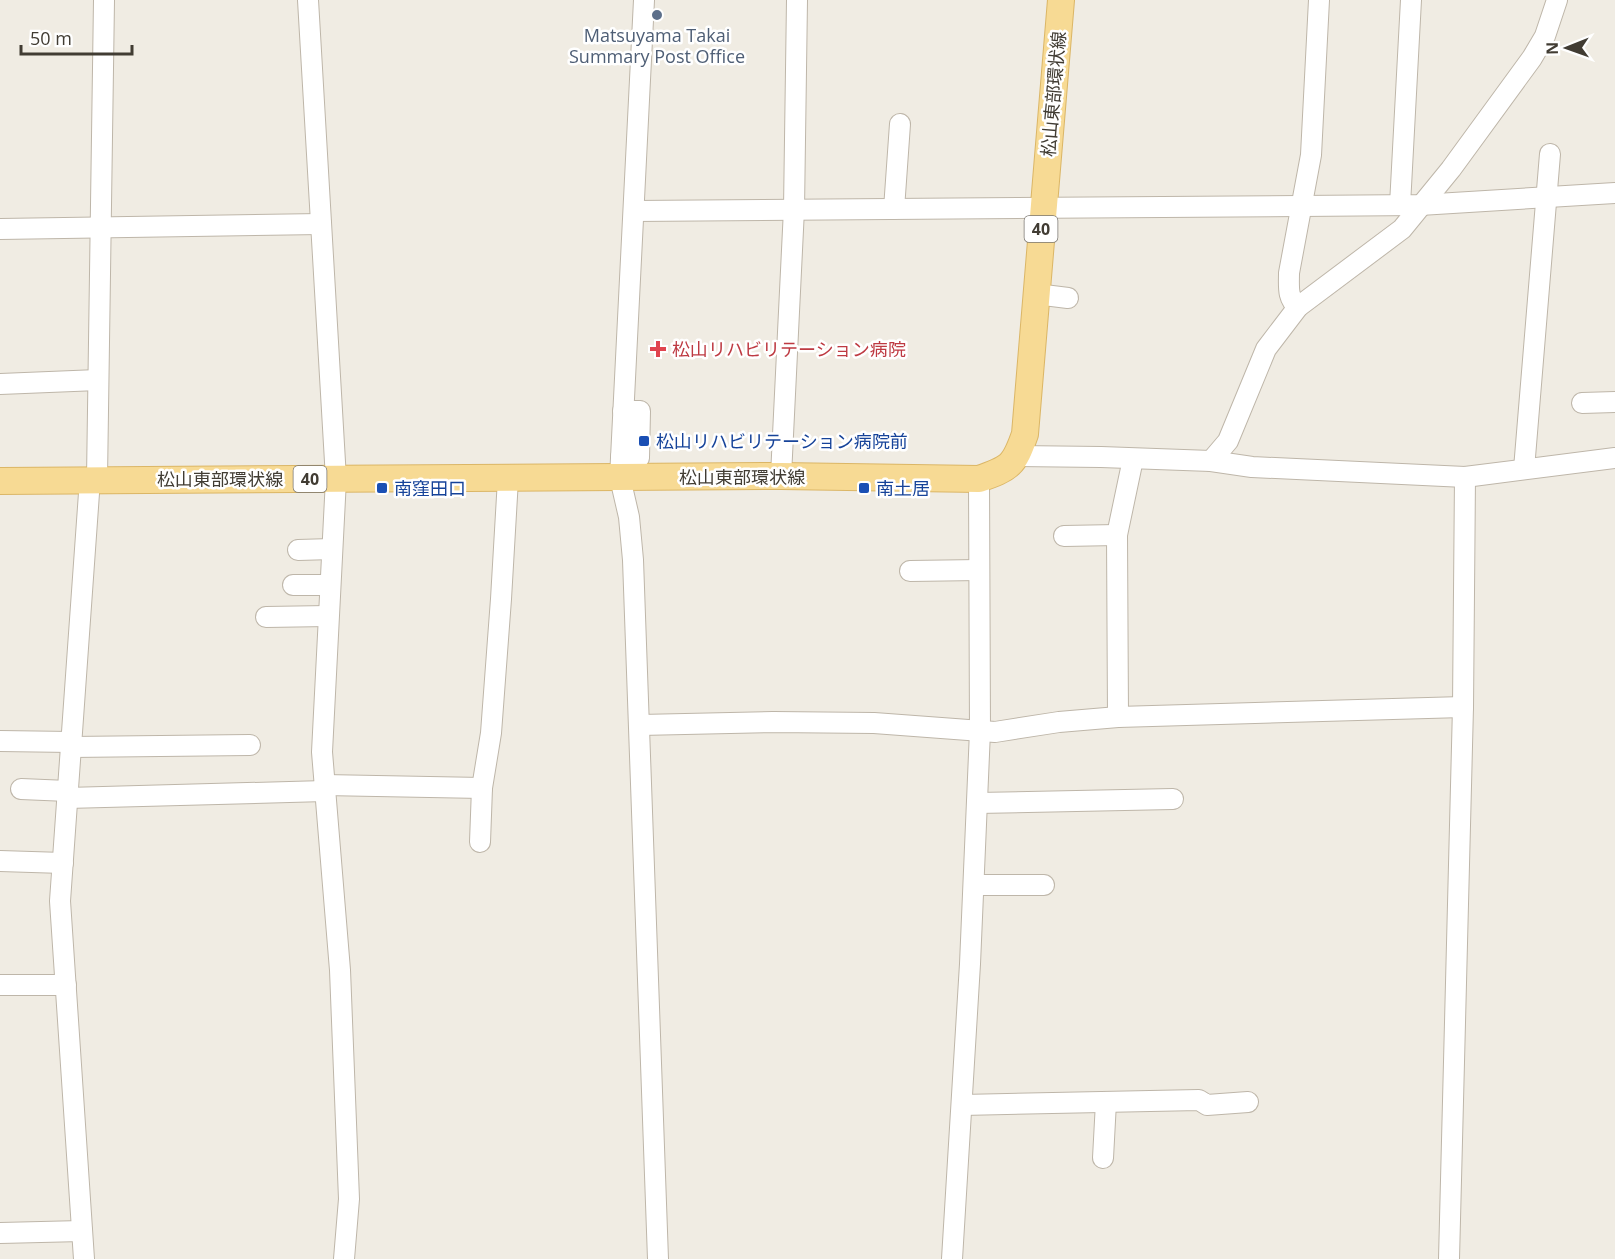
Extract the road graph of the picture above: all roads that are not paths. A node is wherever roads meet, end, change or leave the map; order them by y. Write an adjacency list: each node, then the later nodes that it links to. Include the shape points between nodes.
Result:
1 (104, 0): 21 (street)
2 (308, 0): 20 (street)
3 (644, 0): 19 (street)
4 (797, 0): 17 (street)
5 (1061, 0): 16 (main road, 松山東部環状線 / 40)
6 (1319, 0): 14 (street, via 1311,154)
7 (1411, 0): 15 (street)
8 (1557, 0): 13 (street, via 1545,36 1532,58)
9 (900, 124): 18 (street)
10 (1550, 154): 12 (street)
11 (1615, 193): 12 (street)
12 (1546, 197): 13 (street); 35 (street)
13 (1420, 205): 15 (street); 25 (street, via 1402,229)
14 (1302, 206): 15 (street); 16 (street); 25 (street, via 1289,273 1289,292)
15 (1400, 206)
16 (1043, 208): 18 (street); 23 (main road, 松山東部環状線 / 40)
17 (794, 209): 18 (street); 19 (street); 36 (street)
18 (894, 209)
19 (634, 211): 34 (street)
20 (321, 224): 21 (street); 39 (street)
21 (100, 228): 22 (street); 26 (street)
22 (0, 230)
23 (1036, 294): 24 (street); 30 (main road, 松山東部環状線 / 40, via 1025,434)
24 (1068, 298)
25 (1298, 307): 33 (street, via 1266,349 1228,441)
26 (98, 380): 27 (street); 38 (street)
27 (0, 384)
28 (1615, 402): 29 (street)
29 (1582, 403)
30 (1017, 456): 32 (street); 41 (main road, 松山東部環状線 / 40, via 1005,470)
31 (1615, 458): 35 (street)
32 (1133, 459): 33 (street); 43 (street)
33 (1211, 461): 37 (street, via 1252,467)
34 (620, 468): 36 (main road, 松山東部環状線 / 40); 40 (main road, 松山東部環状線 / 40); 55 (street, via 633,560)
35 (1524, 469): 37 (street)
36 (781, 476): 41 (main road, 松山東部環状線 / 40)
37 (1465, 477): 53 (street)
38 (94, 479): 39 (main road, 松山東部環状線 / 40); 42 (main road, 松山東部環状線 / 40); 58 (street)
39 (336, 479): 40 (main road, 松山東部環状線 / 40); 45 (street)
40 (508, 479): 62 (street, via 490,733)
41 (979, 479): 47 (street)
42 (0, 481)
43 (1117, 535): 44 (street); 54 (street)
44 (1064, 536)
45 (332, 549): 46 (street); 50 (street)
46 (298, 550)
47 (979, 570): 48 (street); 56 (street)
48 (910, 571)
49 (293, 585): 50 (street)
50 (330, 585): 51 (street)
51 (328, 616): 52 (street); 60 (street, via 322,752)
52 (266, 617)
53 (1463, 707): 54 (street); 83 (street)
54 (1118, 717): 56 (street)
55 (640, 725): 56 (street, via 874,723); 81 (street)
56 (980, 731): 65 (street)
57 (0, 741): 58 (street)
58 (71, 744): 59 (street); 63 (street)
59 (250, 745)
60 (325, 788): 62 (street); 63 (street); 80 (street, via 340,981 349,1199)
61 (21, 789): 63 (street)
62 (482, 789): 66 (street)
63 (68, 794): 68 (street)
64 (1173, 800): 65 (street)
65 (977, 803): 69 (street)
66 (480, 842)
67 (0, 861): 68 (street)
68 (63, 863): 72 (street, via 60,901)
69 (974, 885): 70 (street); 75 (street)
70 (1044, 885)
71 (0, 985): 72 (street)
72 (66, 985): 77 (street)
73 (1106, 1102): 74 (street); 75 (street); 76 (street)
74 (1248, 1102)
75 (962, 1105): 82 (street)
76 (1103, 1158)
77 (82, 1231): 78 (street); 79 (street)
78 (0, 1233)
79 (84, 1259)
80 (344, 1259)
81 (658, 1259)
82 (952, 1259)
83 (1449, 1259)

